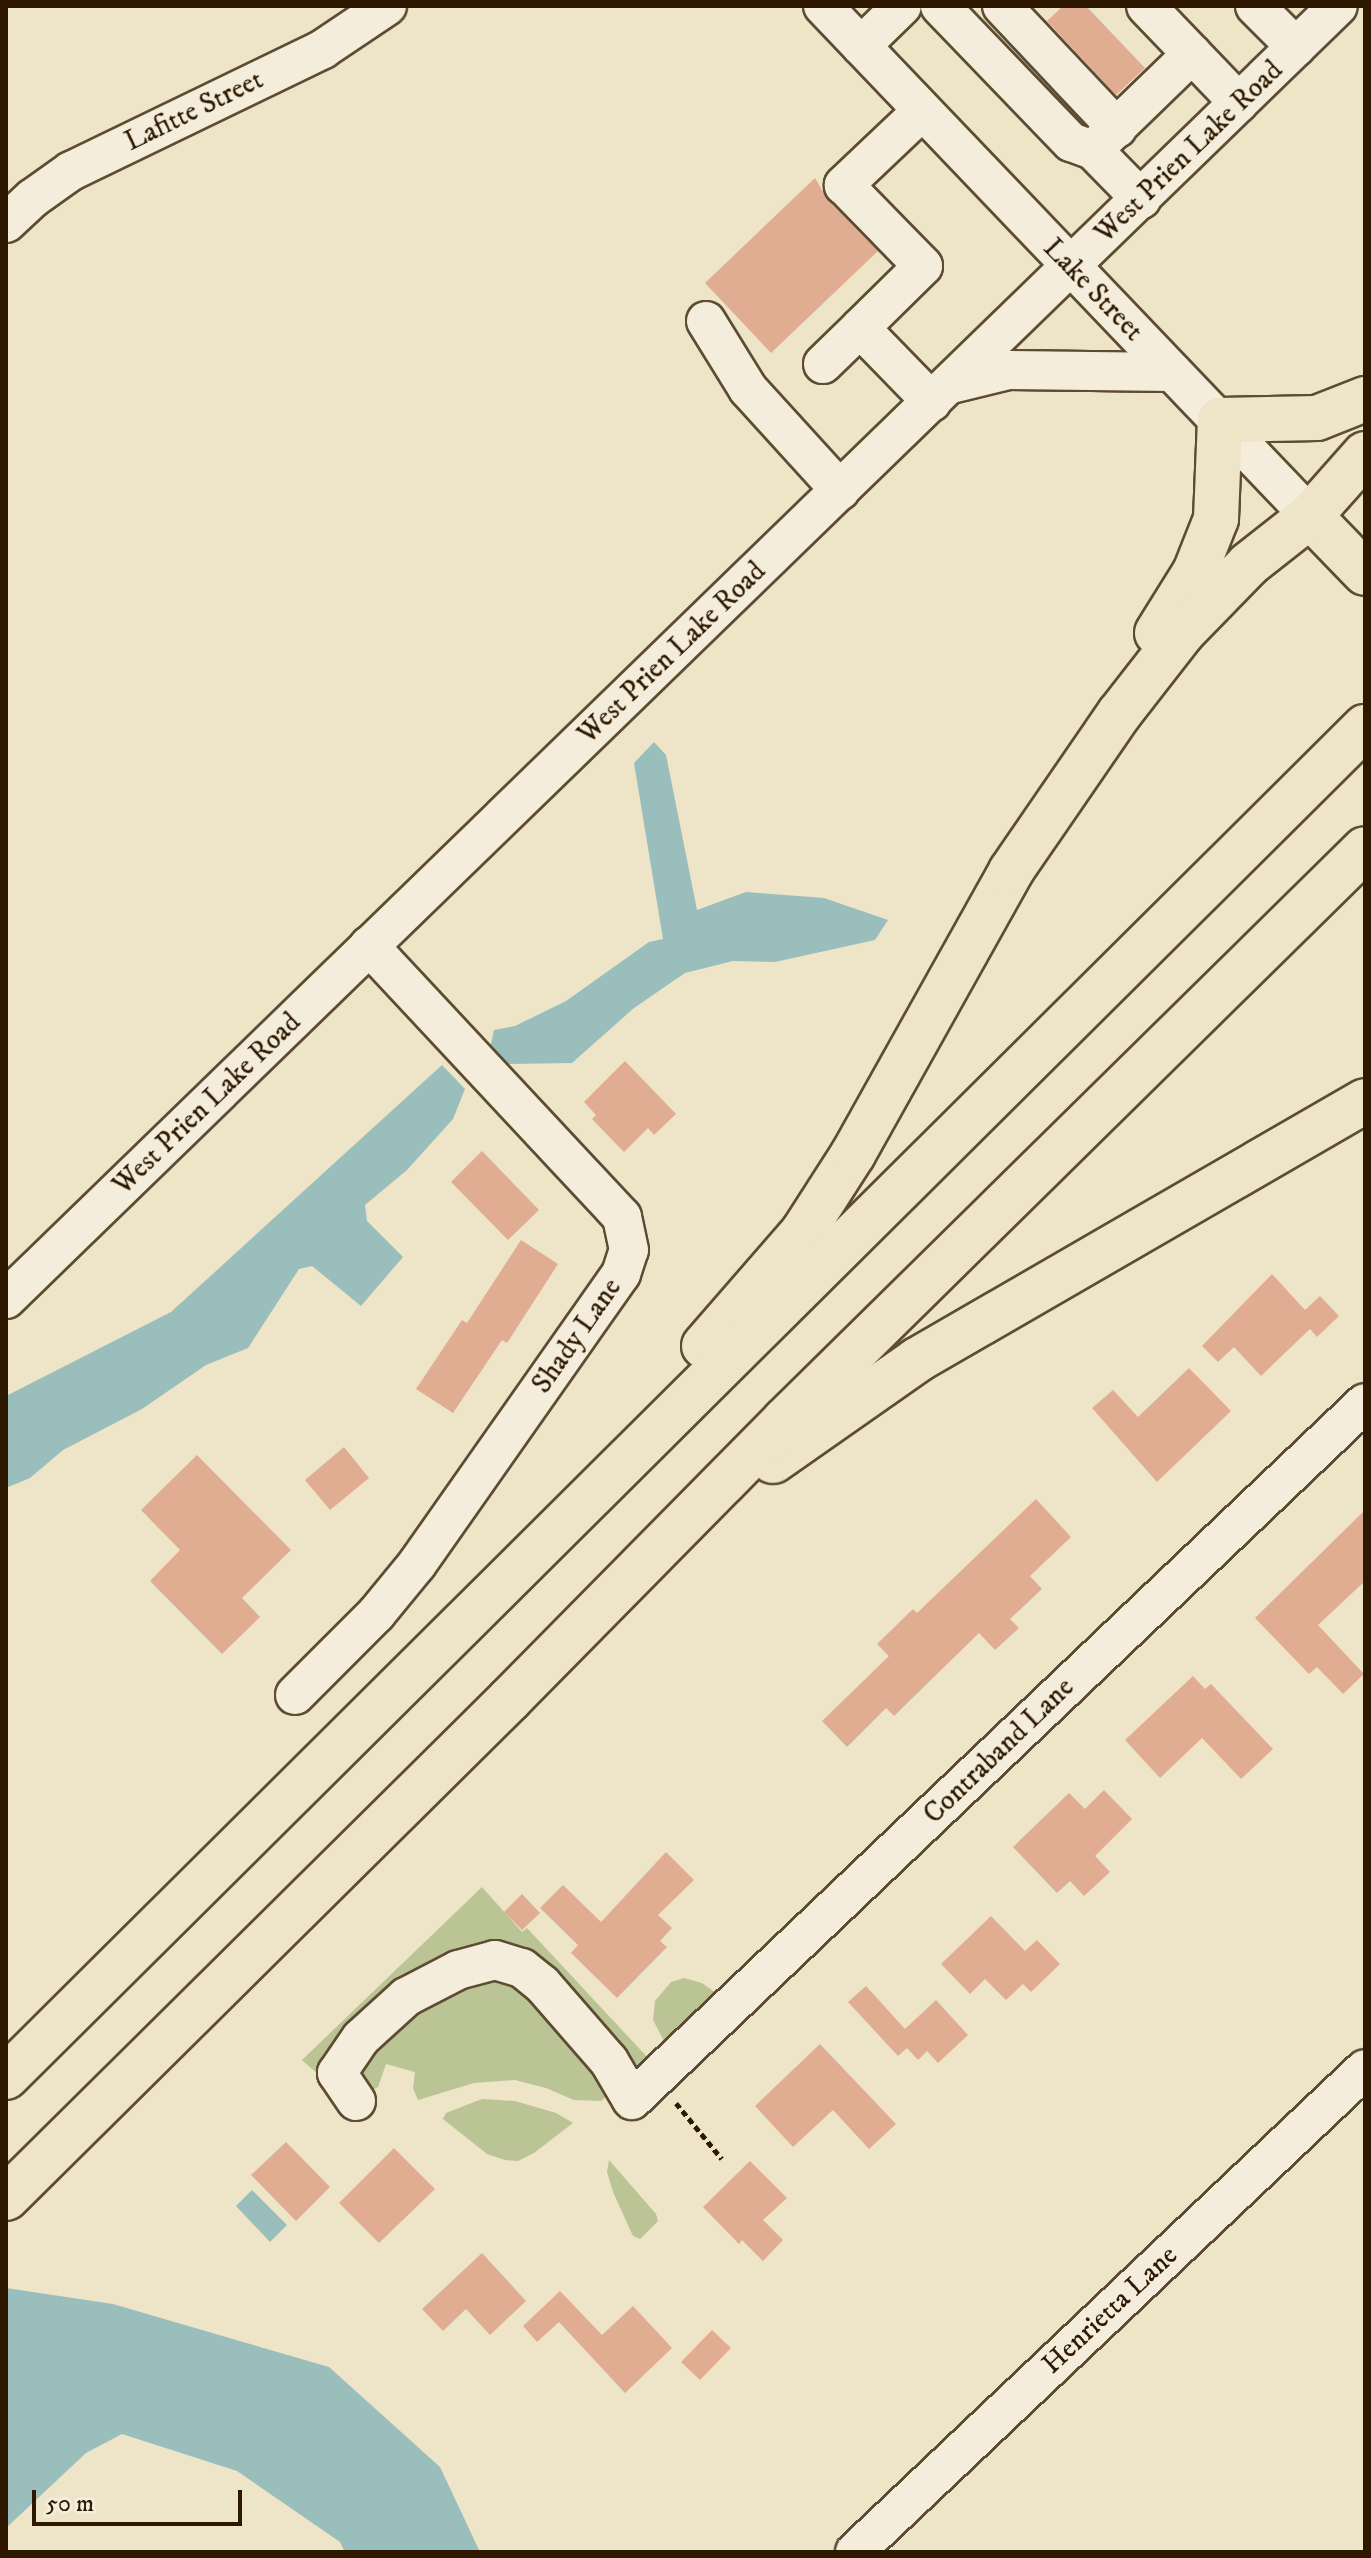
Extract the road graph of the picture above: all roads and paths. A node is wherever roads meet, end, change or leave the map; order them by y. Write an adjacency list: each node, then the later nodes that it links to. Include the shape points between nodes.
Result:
1 (387, 6): 16 (street, Lafitte Street, via 323,49 71,171)
2 (823, 6): 9 (street, Lake Street)
3 (902, 6): 9 (street)
4 (940, 6): 14 (street, via 1071,142)
5 (1002, 6): 14 (street)
6 (1146, 6): 11 (street)
7 (1255, 6): 10 (street)
8 (1338, 6): 10 (street, West Prien Lake Road)
9 (861, 46): 13 (street, Lake Street)
10 (1296, 47): 12 (street, West Prien Lake Road)
11 (1192, 54): 12 (street); 14 (street)
12 (1239, 103): 15 (street, West Prien Lake Road)
13 (922, 111): 17 (street, Lake Street); 19 (street, via 844,185 923,266)
14 (1105, 139): 15 (street)
15 (1141, 199): 17 (street, West Prien Lake Road)
16 (6, 223)
17 (1071, 267): 21 (street, Lake Street); 22 (street, West Prien Lake Road)
18 (706, 321): 26 (street, via 748,389)
19 (860, 328): 20 (street); 22 (street)
20 (823, 364)
21 (1172, 372): 22 (street, via 1009,370); 24 (street, Lake Street)
22 (940, 393): 26 (street, West Prien Lake Road)
23 (1365, 399): 24 (main road, via 1317,418)
24 (1220, 420): 27 (street, Lake Street); 30 (main road, via 1216,519 1195,572)
25 (1365, 454): 27 (main road)
26 (840, 490): 32 (street, West Prien Lake Road)
27 (1310, 516): 28 (main road, Lake Street); 30 (main road, via 1249,564 1182,633)
28 (1365, 573)
29 (1362, 730): 37 (main road)
30 (1092, 752): 37 (main road, via 1003,884 853,1154 803,1232)
31 (1365, 849): 36 (main road)
32 (369, 946): 34 (street, West Prien Lake Road); 38 (street, Shady Lane, via 622,1217 629,1250 621,1274 417,1564 376,1614)
33 (1365, 1101): 36 (main road, via 917,1360 780,1456)
34 (6, 1299)
35 (1365, 1403): 41 (street, Contraband Lane)
36 (645, 1561): 44 (main road)
37 (513, 1575): 40 (main road)
38 (295, 1695)
39 (1365, 2069): 45 (street, Henrietta Lane)
40 (6, 2077)
41 (642, 2090): 42 (street, via 609,2061 542,1984 522,1968 495,1960 458,1970 406,1997 361,2038 337,2073); 43 (path, via 702,2130)
42 (356, 2101)
43 (722, 2159)
44 (6, 2198)
45 (855, 2552)

